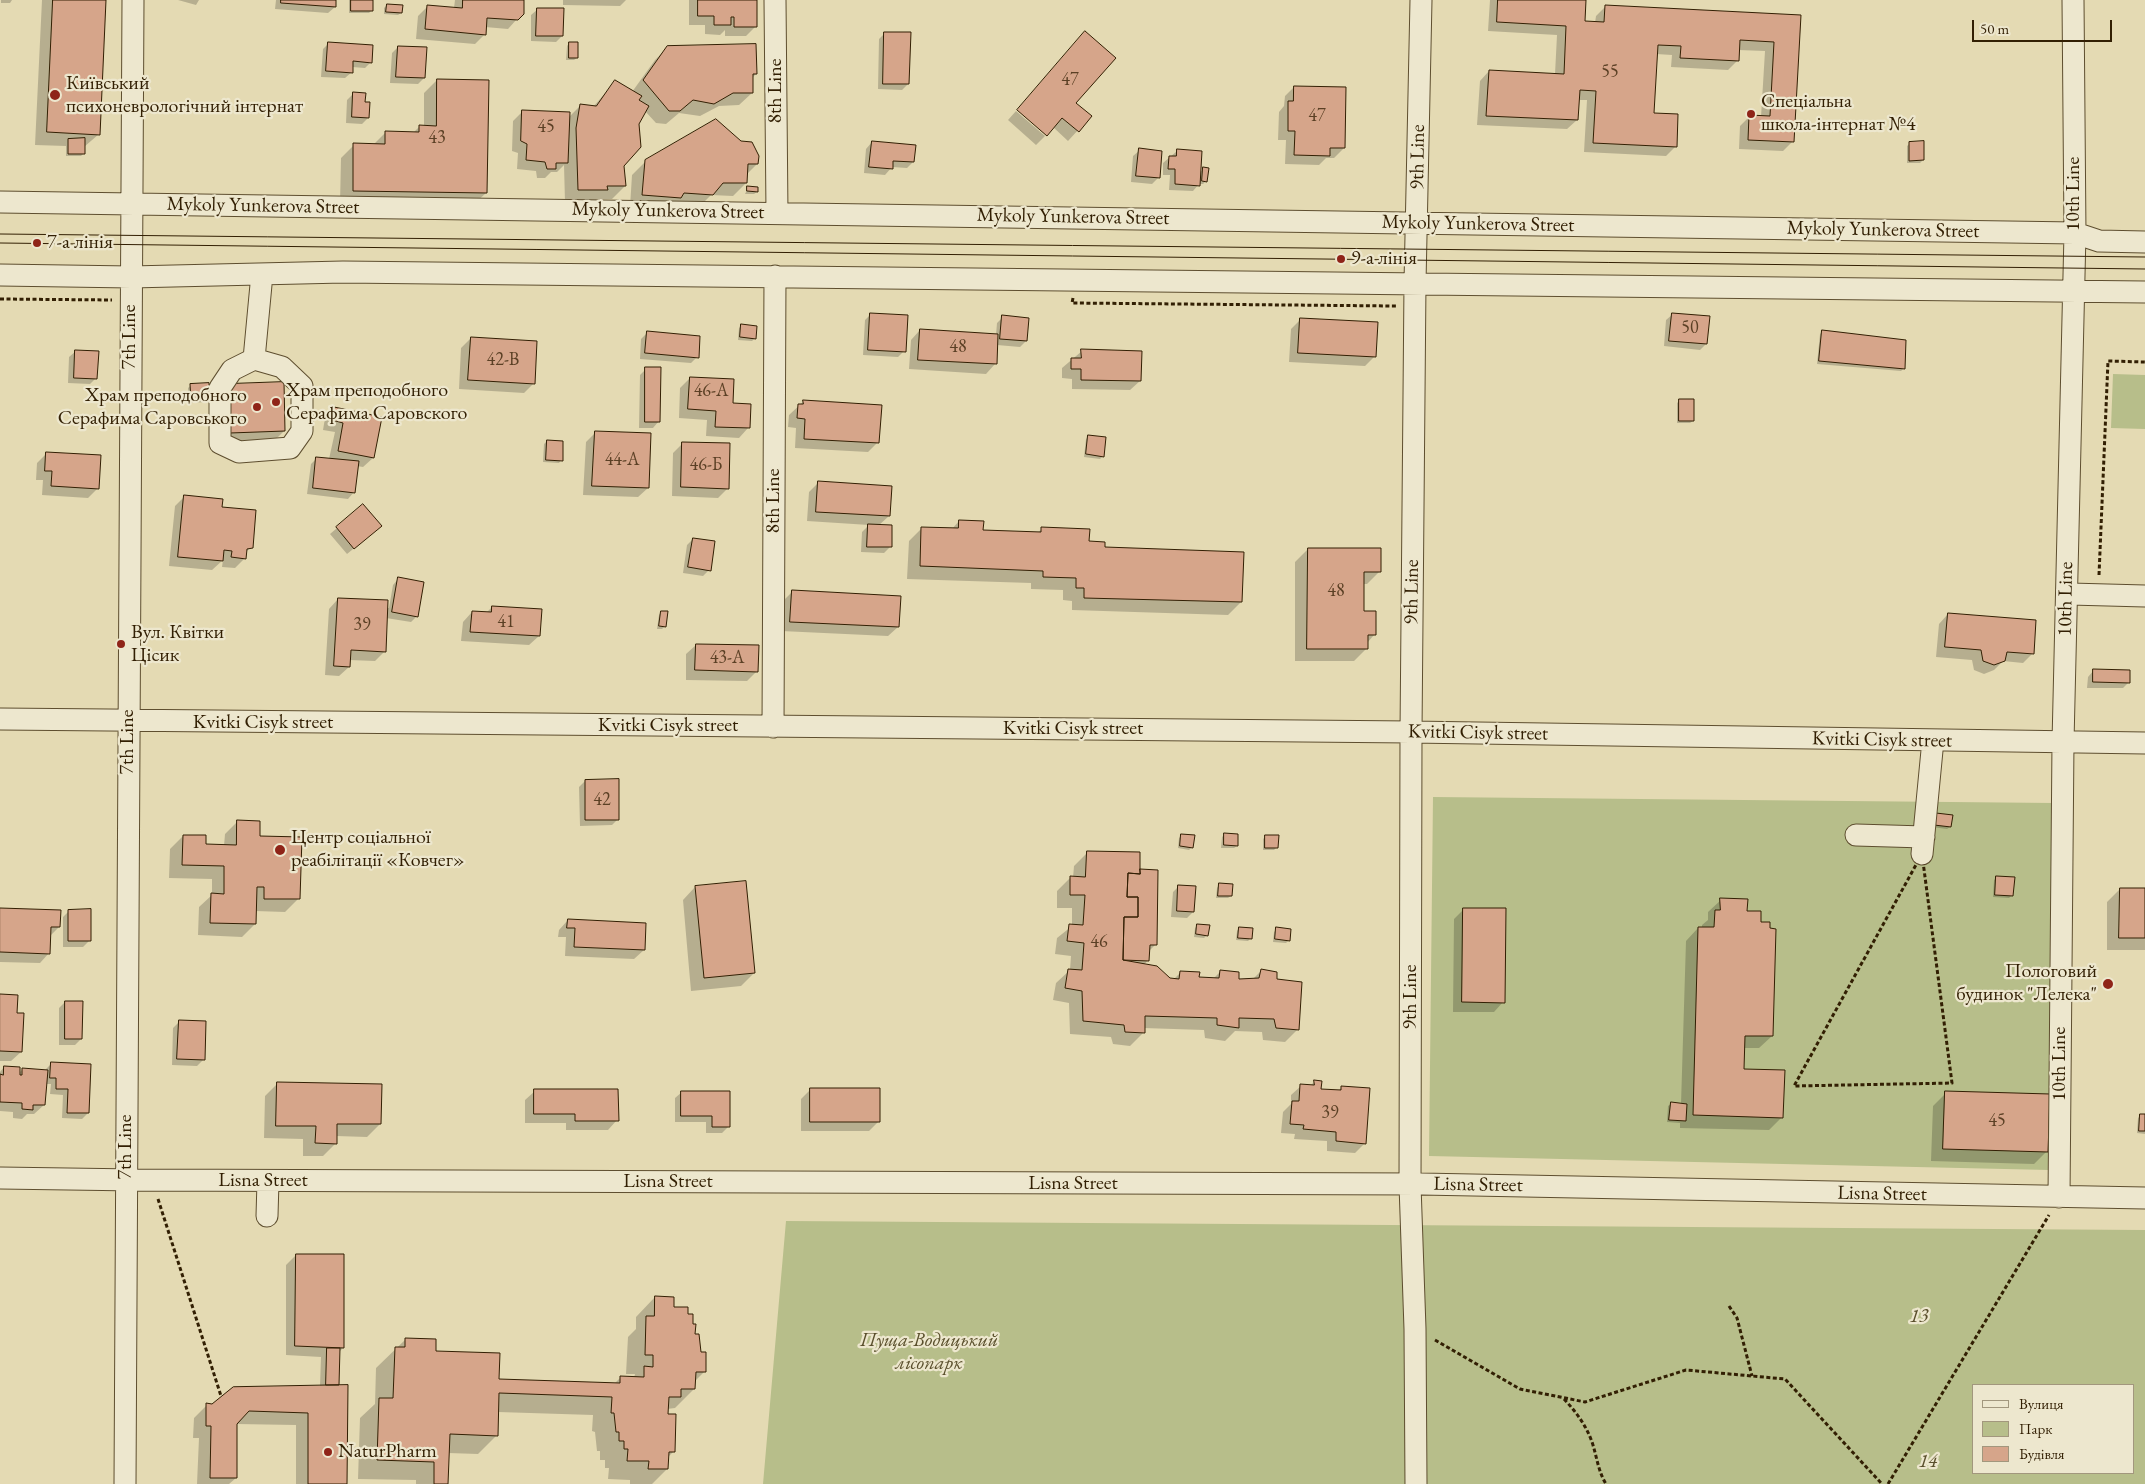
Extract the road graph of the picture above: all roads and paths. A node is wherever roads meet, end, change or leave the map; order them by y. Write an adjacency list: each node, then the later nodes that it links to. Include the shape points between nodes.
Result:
1 (133, 0): 6 (street, 7th Line)
2 (775, 0): 7 (street, 8th Line)
3 (1421, 0): 8 (street, 9th Line)
4 (2073, 0): 9 (street, 10th Line)
5 (0, 202): 6 (street, Mykoly Yunkerova Street)
6 (131, 204): 7 (street, Mykoly Yunkerova Street); 14 (street, 7th Line)
7 (777, 213): 8 (street, Mykoly Yunkerova Street)
8 (1417, 223): 9 (street, Mykoly Yunkerova Street); 16 (street, 9th Line)
9 (2075, 233): 10 (street, Mykoly Yunkerova Street, via 2099,242); 17 (street, 10th Line)
10 (2145, 242)
11 (262, 274): 13 (street); 14 (street); 20 (street)
12 (0, 275): 14 (street)
13 (775, 276): 15 (street); 27 (street, 8th Line)
14 (131, 277): 26 (street, 7th Line)
15 (1074, 280): 16 (street); 19 (path, via 1072,303)
16 (1415, 283): 17 (street); 19 (street, 9th Line)
17 (2074, 290): 18 (street); 30 (street, 10th Line)
18 (2145, 292)
19 (1415, 306): 28 (street, 9th Line)
20 (254, 359): 20 (street, via 282,367 302,386 302,431 290,448 239,452 220,443 220,388 232,370)
21 (2145, 362): 23 (path, via 2108,361)
22 (2070, 594): 23 (street)
23 (2098, 594): 24 (street)
24 (2145, 596)
25 (0, 720): 26 (street, Kvitki Cisyk street)
26 (128, 722): 27 (street, Kvitki Cisyk street); 35 (street, 7th Line)
27 (773, 726): 28 (street, Kvitki Cisyk street)
28 (1411, 732): 29 (street, Kvitki Cisyk street); 37 (street, 9th Line)
29 (1933, 740): 30 (street, Kvitki Cisyk street); 33 (street)
30 (2062, 742): 31 (street, Kvitki Cisyk street); 38 (street, 10th Line)
31 (2145, 743)
32 (1856, 835): 33 (street)
33 (1922, 846): 33 (path, via 1851,983 1794,1086 1952,1083)
34 (0, 1178): 35 (street, Lisna Street)
35 (131, 1180): 36 (street, Lisna Street); 44 (path, via 157,1196); 46 (street, 7th Line)
36 (268, 1181): 37 (street, Lisna Street); 40 (street)
37 (1410, 1185): 38 (street, Lisna Street); 42 (street, 9th Line)
38 (2059, 1197): 39 (street, Lisna Street); 50 (path)
39 (2145, 1198)
40 (267, 1216)
41 (1729, 1306): 43 (path, via 1737,1318)
42 (1415, 1328): 45 (path, via 1520,1389); 47 (street, 9th Line)
43 (1752, 1376): 45 (path, via 1686,1370 1585,1402); 49 (path, via 1785,1379)
44 (221, 1396)
45 (1563, 1398): 48 (path, via 1581,1418)
46 (125, 1484)
47 (1416, 1484)
48 (1606, 1484)
49 (1882, 1484)
50 (1888, 1484)

